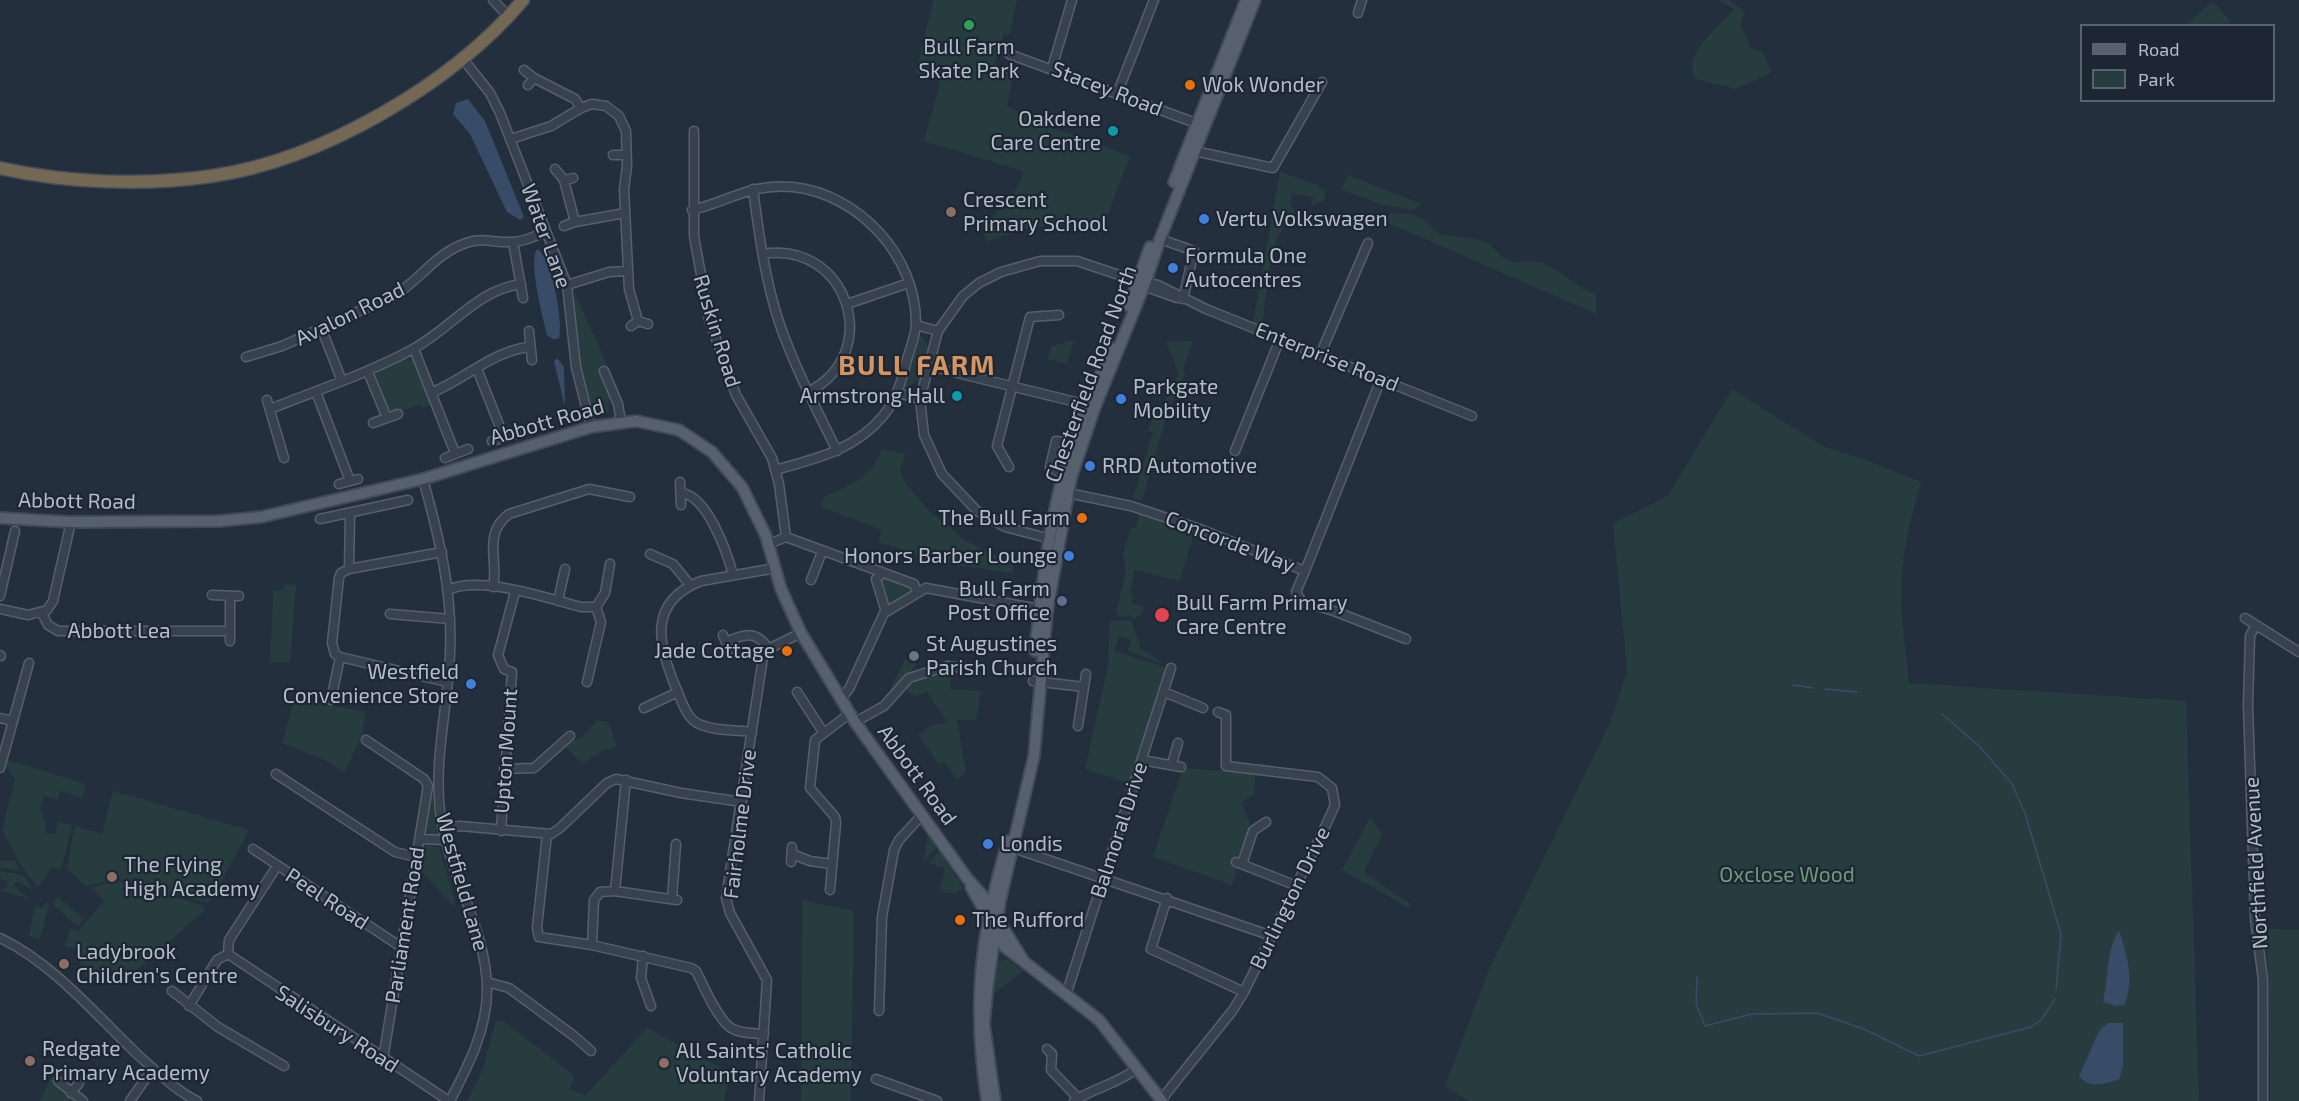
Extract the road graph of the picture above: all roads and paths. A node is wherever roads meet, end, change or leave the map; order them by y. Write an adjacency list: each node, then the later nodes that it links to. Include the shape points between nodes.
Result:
1 (493, 0): 9 (street)
2 (523, 0): 9 (highway)
3 (1072, 0): 13 (street)
4 (1154, 0): 18 (street)
5 (1246, 0): 10 (main road, Chesterfield Road North)
6 (1255, 0): 10 (main road, Chesterfield Road North)
7 (1362, 0): 8 (street)
8 (1358, 13)
9 (509, 17): 12 (highway)
10 (1243, 18): 20 (main road, Chesterfield Road North)
11 (1009, 54): 13 (street, Stacey Road)
12 (463, 59): 22 (street, Water Lane, via 490,93); 26 (highway, via 411,97 357,127 294,153 214,176 98,180 54,178)
13 (1052, 68): 18 (street, Stacey Road)
14 (524, 70): 15 (street)
15 (534, 78): 17 (street); 19 (street, via 575,99)
16 (1322, 82): 23 (street, via 1273,168)
17 (528, 85)
18 (1117, 94): 20 (street, Stacey Road)
19 (581, 108): 22 (street, via 551,126); 25 (street, via 601,104 619,116 626,131)
20 (1200, 125): 23 (main road, Chesterfield Road North)
21 (694, 132): 29 (street, Ruskin Road)
22 (511, 139): 33 (street, Water Lane)
23 (1190, 150): 34 (main road, Chesterfield Road North); 39 (main road, Chesterfield Road North)
24 (614, 155): 25 (street)
25 (626, 156): 30 (street)
26 (0, 168)
27 (555, 169): 31 (street, via 568,179)
28 (753, 189): 29 (street); 37 (street); 41 (street, via 793,187 849,207 888,242)
29 (692, 210): 88 (street, Ruskin Road, via 697,263 716,344 736,395)
30 (625, 213): 31 (street); 38 (street)
31 (575, 222): 32 (street)
32 (564, 226)
33 (546, 231): 35 (street, Avalon Road); 42 (street, Water Lane)
34 (1160, 239): 39 (main road, Chesterfield Road North); 44 (street, via 1194,251)
35 (513, 242): 40 (street); 49 (street, Avalon Road, via 479,239 444,252 409,286)
36 (1368, 243): 55 (street)
37 (763, 254): 45 (street, via 784,252 816,265 837,284); 67 (street, via 780,324)
38 (628, 271): 42 (street, via 609,272); 47 (street, via 635,323)
39 (1143, 283): 44 (street, Enterprise Road, via 1167,289); 51 (street, Enterprise Road, via 1077,261 1040,261 1000,272 979,283 963,296); 70 (main road, Chesterfield Road North)
40 (521, 284): 43 (street); 54 (street, via 489,293)
41 (909, 284): 45 (street); 48 (street)
42 (567, 285): 76 (street, Water Lane, via 576,367)
43 (523, 298)
44 (1183, 299): 52 (street, Enterprise Road)
45 (847, 304): 67 (street, via 851,325 845,354 832,374)
46 (1059, 315): 64 (street, via 1030,317)
47 (648, 324)
48 (916, 326): 51 (street); 68 (street)
49 (322, 330): 56 (street, Avalon Road); 63 (street)
50 (529, 331): 53 (street)
51 (938, 331): 58 (street)
52 (1280, 339): 55 (street, Enterprise Road); 83 (street)
53 (529, 347): 57 (street); 59 (street, via 500,356)
54 (414, 349): 61 (street); 66 (street)
55 (1320, 355): 62 (street, Enterprise Road)
56 (246, 357)
57 (532, 360)
58 (929, 366): 64 (street); 69 (street)
59 (477, 369): 66 (street); 78 (street)
60 (604, 370): 74 (street)
61 (368, 372): 63 (street); 73 (street)
62 (1381, 379): 72 (street, Enterprise Road); 113 (street, Concorde Way)
63 (342, 381): 65 (street)
64 (1013, 386): 70 (street); 87 (street, via 997,446)
65 (316, 392): 85 (street, via 269,404); 92 (street, via 354,480)
66 (433, 392): 84 (street)
67 (808, 392): 82 (street)
68 (898, 393): 69 (street); 82 (street, via 882,417)
69 (920, 399): 104 (street, via 924,435 931,454 957,493 976,511 1005,527)
70 (1092, 406): 80 (main road, Chesterfield Road North); 93 (main road, Chesterfield Road North)
71 (398, 414): 73 (street)
72 (1472, 416)
73 (387, 418): 75 (street)
74 (621, 422): 76 (main road, Abbott Road); 105 (main road, Abbott Road, via 654,423 679,430 712,452 751,501)
75 (373, 423)
76 (591, 427): 90 (main road, Abbott Road)
77 (516, 434): 78 (street)
78 (504, 437): 79 (street)
79 (492, 441)
80 (1073, 443): 89 (main road, Chesterfield Road North); 89 (street, via 1056,441 1050,467)
81 (468, 449): 84 (street)
82 (837, 451): 88 (street)
83 (1235, 451)
84 (455, 453): 86 (street)
85 (284, 458)
86 (445, 458)
87 (1009, 466)
88 (775, 470): 103 (street, Ruskin Road)
89 (1064, 475): 93 (main road, Chesterfield Road North)
90 (423, 479): 101 (main road, Abbott Road, via 261,517); 106 (street, Westfield Lane)
91 (680, 482): 94 (street)
92 (339, 484)
93 (1064, 492): 104 (main road, Chesterfield Road North); 113 (street, Concorde Way, via 1131,506)
94 (681, 493): 97 (street); 115 (street, via 693,498 712,523)
95 (630, 497): 118 (street, via 589,489 509,514 500,523 492,542 496,575)
96 (408, 500): 98 (street)
97 (681, 505)
98 (350, 513): 100 (street); 110 (street)
99 (0, 518): 101 (main road, Abbott Road)
100 (320, 519)
101 (71, 522): 129 (street, Abbott Lea, via 53,600)
102 (15, 531): 122 (street)
103 (786, 537): 105 (street); 107 (street)
104 (1054, 540): 127 (main road, Chesterfield Road North)
105 (769, 544): 111 (main road, Abbott Road)
106 (442, 552): 110 (street); 119 (street, Westfield Lane)
107 (822, 552): 114 (street); 116 (street)
108 (650, 554): 117 (street, via 673,564)
109 (610, 564): 125 (street, via 605,593)
110 (349, 568): 141 (street, via 339,578 332,643 334,654)
111 (776, 568): 115 (street); 135 (main road, Abbott Road, via 788,609)
112 (565, 569): 124 (street)
113 (1305, 571): 136 (street, via 1296,592 1302,602)
114 (881, 574): 121 (street, via 914,584); 128 (street, via 876,579)
115 (733, 575): 117 (street)
116 (811, 580)
117 (690, 585): 150 (street, via 670,603 660,633)
118 (493, 587): 119 (street, via 469,585); 120 (street)
119 (448, 590): 132 (street, Westfield Lane)
120 (515, 592): 124 (street); 169 (street, Upton Mount, via 498,655 504,669 512,672)
121 (917, 593): 127 (street, via 926,588); 128 (street)
122 (0, 596)
123 (212, 596): 134 (street, via 235,596)
124 (558, 601): 125 (street)
125 (596, 607): 147 (street, via 601,622)
126 (0, 609): 129 (street, via 28,615)
127 (1043, 610): 148 (main road, Chesterfield Road North)
128 (885, 612): 153 (street, via 849,689)
129 (42, 613): 134 (street, Abbott Lea, via 48,625 58,631)
130 (390, 614): 132 (street)
131 (2245, 618): 133 (street)
132 (450, 619): 146 (street, Westfield Lane)
133 (2255, 626): 140 (street); 234 (street, Northfield Avenue, via 2250,636 2248,705 2255,918 2263,981)
134 (230, 630): 137 (street)
135 (801, 633): 139 (street); 153 (main road, Abbott Road)
136 (1406, 639)
137 (230, 641)
138 (726, 642): 139 (street, via 750,634)
139 (768, 648): 162 (street, Fairholme Drive, via 764,651)
140 (2299, 652)
141 (340, 657): 146 (street); 154 (street)
142 (29, 663): 160 (street)
143 (964, 668): 159 (street, via 947,666 909,678 884,706)
144 (1171, 668): 152 (street, Balmoral Drive)
145 (1086, 674): 149 (street)
146 (447, 682): 175 (street, Westfield Lane, via 437,759)
147 (587, 682)
148 (1037, 682): 149 (street); 187 (main road, Chesterfield Road North, via 1025,765); 195 (main road, Chesterfield Road North, via 1029,779)
149 (1084, 687): 161 (street)
150 (678, 692): 155 (street); 162 (street, via 698,723)
151 (797, 692): 163 (street)
152 (1164, 692): 156 (street); 167 (street, Balmoral Drive)
153 (840, 699): 159 (main road, Abbott Road)
154 (331, 700)
155 (644, 708)
156 (1203, 708)
157 (1218, 712): 190 (street, Burlington Drive, via 1226,715 1225,756 1229,768 1318,777 1332,788 1335,805)
158 (0, 718): 160 (street)
159 (852, 718): 163 (street); 173 (main road, Abbott Road)
160 (13, 722): 168 (street)
161 (1078, 726)
162 (752, 732): 172 (street, Fairholme Drive)
163 (823, 732): 185 (street, via 813,744 810,782 813,792 835,818)
164 (570, 736): 169 (street, via 534,768)
165 (366, 740): 178 (street, Parliament Road, via 424,779 428,791)
166 (1178, 743): 167 (street, via 1177,765)
167 (1142, 760): 188 (street, Balmoral Drive)
168 (0, 768)
169 (504, 770): 176 (street, Upton Mount)
170 (276, 774): 184 (street, via 395,852)
171 (626, 780): 172 (street); 177 (street, via 612,780 560,828); 192 (street)
172 (742, 802): 213 (street, Fairholme Drive, via 726,898 730,913 767,980)
173 (922, 815): 189 (main road, Abbott Road); 212 (street, via 894,850 882,917)
174 (1266, 822): 190 (street, via 1253,831 1239,863)
175 (442, 828): 176 (street); 179 (street, Westfield Lane)
176 (501, 831): 177 (street)
177 (547, 834): 199 (street, via 537,933 545,939)
178 (420, 839): 179 (street); 184 (street, Parliament Road)
179 (445, 840): 206 (street, Westfield Lane, via 482,946)
180 (676, 844): 192 (street, via 674,899)
181 (253, 849): 186 (street, Peel Road)
182 (1022, 851): 188 (street)
183 (792, 854): 185 (street)
184 (416, 857): 200 (street, Parliament Road)
185 (832, 864): 191 (street)
186 (277, 866): 200 (street, Peel Road); 201 (street, via 229,940)
187 (998, 878): 189 (main road, via 987,888); 194 (main road, Chesterfield Road North)
188 (1104, 878): 193 (street); 209 (street, Balmoral Drive)
189 (971, 881): 194 (main road, Abbott Road); 195 (main road, Abbott Road)
190 (1297, 886): 197 (street, Burlington Drive)
191 (830, 890)
192 (615, 891): 199 (street, via 604,890 594,900)
193 (1167, 898): 197 (street); 208 (street, via 1151,949)
194 (990, 906): 195 (main road, Abbott Road)
195 (992, 919): 196 (main road); 204 (main road); 231 (main road, via 980,978 978,1024)
196 (996, 932): 202 (main road); 205 (main road)
197 (1272, 936): 208 (street, Burlington Drive)
198 (0, 938): 218 (street, via 40,964)
199 (592, 945): 203 (street)
200 (401, 947): 216 (street, Parliament Road)
201 (228, 954): 210 (street, via 217,960); 216 (street, Salisbury Road)
202 (1012, 954): 204 (main road); 205 (main road, via 1002,953)
203 (643, 956): 211 (street, via 640,978); 213 (street, via 696,971 724,1022 742,1032)
204 (1023, 960): 209 (main road)
205 (990, 961): 232 (main road, via 984,1024)
206 (487, 982): 215 (street, via 509,988); 228 (street, Westfield Lane, via 479,1038)
207 (172, 991): 210 (street)
208 (1244, 992): 233 (street, Burlington Drive)
209 (1067, 993): 219 (main road, via 1099,1020)
210 (189, 1006): 217 (street, via 247,1047)
211 (651, 1006)
212 (879, 1011)
213 (764, 1034): 229 (street, Fairholme Drive)
214 (1047, 1049): 224 (street, via 1052,1054 1051,1070)
215 (591, 1052)
216 (384, 1059): 228 (street, Salisbury Road)
217 (284, 1066)
218 (153, 1068): 226 (street); 227 (street)
219 (1136, 1069): 224 (street); 233 (main road)
220 (876, 1079): 230 (street)
221 (58, 1081): 223 (street)
222 (79, 1083): 223 (street)
223 (71, 1093): 225 (street)
224 (1076, 1100)
225 (82, 1101)
226 (130, 1101)
227 (196, 1101)
228 (449, 1101)
229 (759, 1101)
230 (937, 1101)
231 (987, 1101)
232 (995, 1101)
233 (1162, 1101)
234 (2263, 1101)

